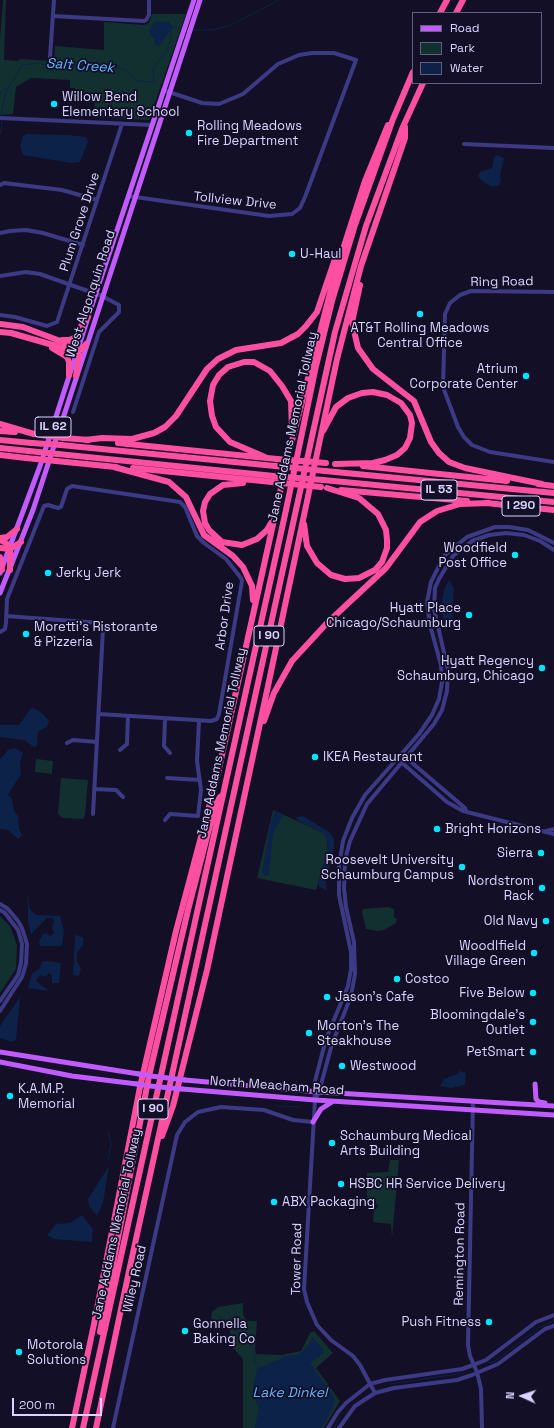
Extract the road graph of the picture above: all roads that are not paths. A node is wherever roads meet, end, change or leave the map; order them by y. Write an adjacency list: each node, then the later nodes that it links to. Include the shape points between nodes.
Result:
1 (54, 0): 9 (street)
2 (149, 0): 9 (street, via 149,15 146,20)
3 (194, 0): 10 (main road, West Algonquin Road / IL 62)
4 (200, 0): 10 (main road, West Algonquin Road / IL 62)
5 (447, 0): 7 (highway)
6 (463, 0): 8 (highway)
7 (441, 12)
8 (457, 12)
9 (53, 16): 11 (street)
10 (189, 24): 14 (main road, West Algonquin Road / IL 62)
11 (50, 57)
12 (412, 74): 16 (highway, Jane Addams Memorial Tollway / I 90)
13 (423, 84): 17 (highway, Jane Addams Memorial Tollway / I 90)
14 (166, 91): 19 (main road, West Algonquin Road / IL 62); 24 (main road, West Algonquin Road / IL 62); 24 (street, Tollview Drive, via 202,103 219,104 242,94 278,64 299,55 334,53 356,60 305,197 300,208 292,214 269,216)
15 (2, 118): 18 (street)
16 (393, 119): 26 (highway, via 382,136); 98 (highway, Jane Addams Memorial Tollway / I 90, via 355,225 332,301)
17 (406, 121): 27 (highway, via 405,138); 127 (highway, Jane Addams Memorial Tollway / I 90, via 366,226 335,332)
18 (122, 124): 19 (street); 25 (street, Plum Grove Drive)
19 (152, 125): 23 (main road, West Algonquin Road / IL 62)
20 (464, 144): 21 (street)
21 (554, 148)
22 (0, 185): 25 (street, via 4,183 62,190)
23 (128, 196): 24 (street, Tollview Drive); 33 (main road, West Algonquin Road / IL 62)
24 (134, 196): 34 (main road, West Algonquin Road / IL 62)
25 (97, 200): 29 (street, Plum Grove Drive)
26 (351, 222): 50 (highway, via 340,245 317,312 302,330 281,342 236,350 218,359 207,369 176,416 154,433 132,439); 52 (highway, via 327,302)
27 (372, 232): 53 (highway, via 348,313); 60 (highway, via 352,322 356,342 364,358 377,373 414,401 431,442 449,462 470,470)
28 (0, 233): 29 (street, via 10,230 32,231)
29 (83, 245): 31 (street, Plum Grove Drive)
30 (0, 276): 31 (street, via 33,273)
31 (70, 285): 33 (street); 35 (street, Plum Grove Drive, via 60,316 53,324 42,326 16,317)
32 (554, 292): 56 (street, Ring Road, via 471,291 450,303 445,314 443,387 458,427 472,445 490,452)
33 (96, 293): 34 (street); 36 (main road, West Algonquin Road / IL 62)
34 (102, 296): 41 (main road, West Algonquin Road / IL 62); 45 (street, via 116,302 120,308 100,332)
35 (0, 316)
36 (88, 317): 40 (highway, via 76,337); 42 (main road, West Algonquin Road / IL 62)
37 (0, 324): 40 (highway, via 23,327)
38 (0, 332): 39 (highway)
39 (27, 338): 42 (highway); 43 (highway, via 66,355)
40 (60, 340): 42 (highway, via 71,344)
41 (86, 344): 42 (highway); 44 (main road, West Algonquin Road / IL 62)
42 (77, 351): 43 (main road, West Algonquin Road / IL 62); 44 (highway, via 79,354)
43 (69, 375): 69 (main road, West Algonquin Road / IL 62)
44 (76, 376): 71 (main road, West Algonquin Road / IL 62)
45 (73, 412)
46 (0, 424): 48 (highway)
47 (0, 431): 48 (highway)
48 (34, 434): 50 (highway, bridge)
49 (0, 440): 63 (highway, IL 53, bridge)
50 (85, 440): 55 (highway)
51 (0, 448): 64 (highway, IL 53, bridge)
52 (289, 452): 55 (highway, via 292,412 285,390 276,376 266,368 254,362 240,363 224,370 214,382 210,401 212,416 216,427 227,440); 65 (highway)
53 (316, 452): 57 (highway, via 330,417 336,407 348,398 374,392 401,402 410,415 412,427 403,451 373,463); 67 (highway)
54 (0, 456): 58 (highway, bridge)
55 (265, 458): 57 (highway, I 290, bridge)
56 (554, 462)
57 (335, 464): 60 (highway, I 290)
58 (114, 467): 59 (highway); 82 (highway, via 169,482 186,497 204,535 233,556 243,567 253,596 244,636)
59 (271, 482): 62 (highway, I 290, bridge); 65 (highway, via 231,483 215,489 205,502 205,523 211,533 222,542 248,544 268,530)
60 (542, 484): 61 (highway, I 290)
61 (554, 486)
62 (324, 488): 66 (highway, I 290); 67 (highway, via 359,498 378,514 386,530 387,544 385,556 375,570 364,577 350,579 336,577 322,568 307,546)
63 (554, 493)
64 (554, 502)
65 (278, 503): 82 (highway)
66 (489, 503): 68 (highway, I 290); 100 (highway, via 456,506 437,511 420,522 386,568 326,623 292,662 280,680 269,706)
67 (304, 510): 100 (highway)
68 (554, 510)
69 (17, 529): 70 (highway); 74 (main road, West Algonquin Road / IL 62)
70 (0, 539): 74 (highway)
71 (21, 542): 74 (highway); 77 (main road, West Algonquin Road / IL 62)
72 (554, 543): 91 (street, via 528,530 495,527 466,537 444,556 431,582 427,602 430,625 441,665 439,699 425,726)
73 (0, 548): 74 (highway)
74 (10, 549): 77 (highway); 78 (main road, West Algonquin Road / IL 62)
75 (554, 550): 92 (street, via 524,535 494,534 464,546 446,565 435,588 434,609 448,670 447,692 436,721)
76 (0, 557): 78 (highway)
77 (10, 570): 79 (main road, West Algonquin Road / IL 62)
78 (1, 571)
79 (0, 593)
80 (6, 616): 81 (street, Arbor Drive, via 5,629); 83 (street, via 101,623 104,628); 86 (street, Arbor Drive, via 7,599 44,506 61,507 67,489 72,486 180,502 185,507 197,536 226,559 242,581 220,714 213,721)
81 (0, 632)
82 (242, 663): 134 (highway, via 218,773 176,931 140,1087)
83 (99, 714): 84 (street, Arbor Drive); 87 (street)
84 (128, 716): 85 (street, Arbor Drive); 89 (street, via 127,744)
85 (165, 719): 86 (street, Arbor Drive); 90 (street, via 164,746)
86 (199, 721): 96 (street, via 196,761)
87 (97, 742): 88 (street, via 73,740); 97 (street)
88 (68, 743)
89 (120, 750)
90 (170, 753)
91 (401, 753): 92 (street); 93 (street)
92 (405, 757): 94 (street); 101 (street)
93 (397, 758): 94 (street); 115 (street, via 358,806 343,841 339,867 339,895 351,952 351,969 348,986 321,1055)
94 (401, 761): 101 (street, via 447,802); 116 (street, via 367,804 347,850 345,896 353,935 355,974 351,996 326,1064)
95 (167, 778): 96 (street)
96 (200, 780): 103 (street, via 198,816 170,814)
97 (94, 789): 99 (street, via 116,790); 102 (street)
98 (223, 791): 113 (highway, via 215,806); 135 (highway, Jane Addams Memorial Tollway / I 90)
99 (123, 797)
100 (241, 808): 127 (highway, via 173,1106)
101 (466, 811): 105 (street)
102 (93, 814)
103 (165, 820)
104 (554, 829): 105 (street)
105 (546, 831): 106 (street)
106 (554, 834)
107 (0, 904): 110 (street, via 8,909 22,928 27,944 26,964 22,977)
108 (0, 910): 109 (street, via 18,930 22,944 18,975)
109 (0, 1002)
110 (0, 1011)
111 (0, 1052): 113 (main road, North Meacham Road, bridge)
112 (0, 1062): 114 (main road, North Meacham Road, bridge, via 72,1076)
113 (149, 1076): 114 (highway); 115 (main road, North Meacham Road, bridge)
114 (147, 1086): 118 (main road, North Meacham Road, bridge); 135 (highway)
115 (313, 1091): 116 (main road, North Meacham Road); 118 (street)
116 (320, 1092): 117 (main road, North Meacham Road); 118 (street)
117 (381, 1096): 120 (main road, North Meacham Road); 121 (main road)
118 (315, 1100): 119 (main road, North Meacham Road); 126 (street, Tower Road)
119 (334, 1101): 121 (main road, North Meacham Road); 126 (main road, via 321,1109)
120 (472, 1101): 122 (main road, North Meacham Road); 124 (street, Remington Road)
121 (370, 1104): 124 (main road, North Meacham Road)
122 (524, 1104): 123 (main road, North Meacham Road); 123 (main road, via 532,1097 535,1084 536,1100)
123 (554, 1105)
124 (472, 1109): 125 (main road, North Meacham Road); 130 (street, Remington Road, via 468,1345)
125 (554, 1115)
126 (313, 1122): 132 (street, Tower Road, via 305,1296 317,1325 331,1340 353,1356); 137 (street, Wiley Road, via 293,1120 264,1110 212,1108 189,1118 177,1135)
127 (155, 1156): 136 (highway, Jane Addams Memorial Tollway / I 90)
128 (554, 1315): 130 (street, via 536,1322 486,1360)
129 (554, 1326): 131 (street, via 498,1364)
130 (473, 1365): 131 (street, Remington Road); 132 (street)
131 (477, 1372): 133 (street, via 456,1380); 140 (street, Remington Road, via 482,1389)
132 (370, 1384): 133 (street, Tower Road); 138 (street, via 346,1403)
133 (374, 1393): 139 (street, via 355,1406)
134 (72, 1428)
135 (83, 1428)
136 (96, 1428)
137 (113, 1428)
138 (328, 1428)
139 (339, 1428)
140 (482, 1428)

